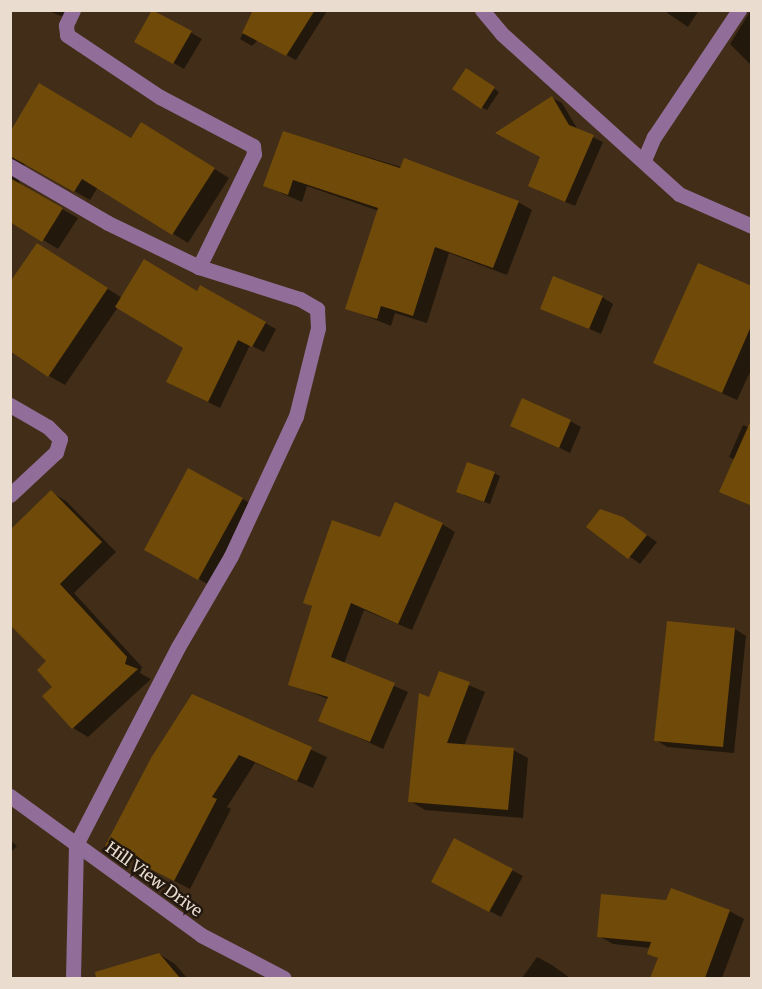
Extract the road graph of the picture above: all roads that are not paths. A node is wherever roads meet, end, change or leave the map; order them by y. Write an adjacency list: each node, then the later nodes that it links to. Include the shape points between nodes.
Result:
1 (73, 10): 7 (street, via 66,25 67,35 160,97 252,146 254,154)
2 (482, 10): 4 (street, via 502,34)
3 (739, 10): 4 (street, via 654,137)
4 (644, 160): 6 (street, via 680,194)
5 (10, 166): 7 (street, via 108,223)
6 (752, 226)
7 (199, 267): 11 (street, via 300,299 317,309 318,328 296,416 231,556 178,647)
8 (10, 405): 9 (street, via 48,427 60,439 56,452)
9 (10, 495)
10 (10, 796): 11 (street, Hill View Drive)
11 (76, 846): 12 (street); 13 (street, Hill View Drive, via 201,935 259,969)
12 (73, 978)
13 (284, 978)

